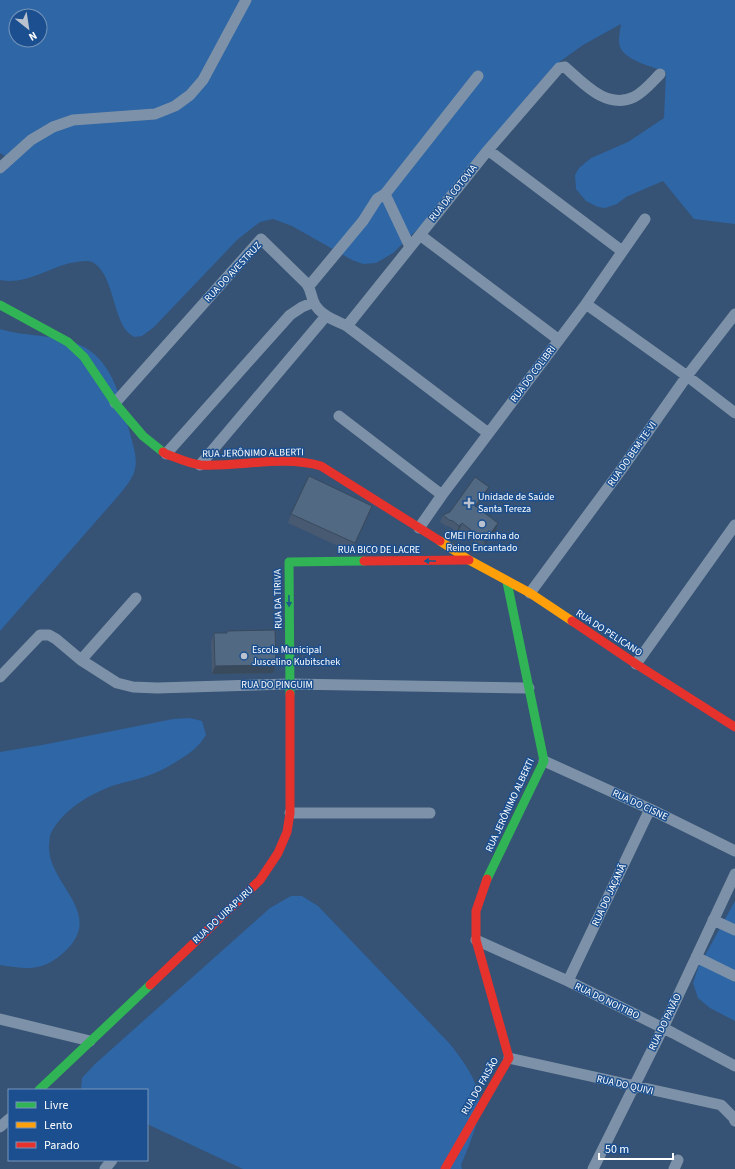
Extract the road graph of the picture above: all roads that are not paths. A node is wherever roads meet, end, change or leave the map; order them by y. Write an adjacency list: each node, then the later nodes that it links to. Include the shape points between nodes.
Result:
1 (246, 0): 5 (street, via 203,80 190,95 174,106 155,114 73,120 53,127 31,140)
2 (660, 74): 4 (street, RUA DA COTOVIA, via 635,97 620,101 606,98 591,90 565,67 560,68)
3 (478, 76): 6 (street)
4 (488, 150): 8 (street, RUA DA COTOVIA); 10 (street)
5 (0, 168)
6 (385, 194): 9 (street); 11 (street, via 377,199 363,221)
7 (645, 219): 10 (street, RUA DO COLIBRI)
8 (420, 235): 9 (street, RUA DA COTOVIA); 18 (street)
9 (410, 246): 17 (street, RUA DA COTOVIA)
10 (622, 251): 13 (street, RUA DO COLIBRI)
11 (309, 286): 12 (street, RUA DO AVESTRUZ); 20 (street, RUA DO AVESTRUZ, via 260,239)
12 (314, 302): 16 (street, RUA DO AVESTRUZ); 24 (street, via 290,315)
13 (586, 304): 18 (street, RUA DO COLIBRI); 19 (street)
14 (0, 305): 20 (street, RUA JERÔNIMO ALBERTI, via 68,342 84,357)
15 (735, 314): 19 (street, RUA DO BEM-TE-VI)
16 (326, 316): 17 (street, RUA DO AVESTRUZ); 25 (street)
17 (347, 326): 23 (street, RUA DO AVESTRUZ)
18 (559, 340): 23 (street, RUA DO COLIBRI)
19 (687, 376): 21 (street); 32 (street, RUA DO BEM-TE-VI)
20 (115, 403): 24 (street, RUA JERÔNIMO ALBERTI, via 143,436)
21 (735, 413)
22 (339, 416): 26 (street)
23 (488, 433): 26 (street, RUA DO COLIBRI)
24 (166, 454): 25 (street, RUA JERÔNIMO ALBERTI)
25 (200, 465): 28 (street, RUA JERÔNIMO ALBERTI, via 307,462 320,466)
26 (442, 495): 28 (street, RUA DO COLIBRI)
27 (735, 525): 35 (street)
28 (419, 528): 29 (street, RUA JERÔNIMO ALBERTI)
29 (469, 560): 30 (street, RUA BICO DE LACRE, one-way to 30); 31 (street, RUA DO PELICANO)
30 (288, 562): 37 (street, RUA DA TIRIVA, one-way to 37)
31 (507, 582): 32 (street, RUA DO PELICANO); 38 (street, RUA JERÔNIMO ALBERTI)
32 (530, 593): 35 (street, RUA DO PELICANO)
33 (136, 598): 34 (street)
34 (81, 660): 36 (street, RUA DO PINGUIM, via 56,639 49,635 40,635); 37 (street, RUA DO PINGUIM, via 116,683 133,687)
35 (636, 664): 39 (street, RUA DO PELICANO)
36 (0, 677)
37 (290, 684): 38 (street, RUA DO PINGUIM); 42 (street, RUA DO UIRAPURU)
38 (529, 688): 40 (street, RUA JERÔNIMO ALBERTI)
39 (735, 727)
40 (544, 761): 41 (street, RUA DO CISNE); 48 (street, RUA JERÔNIMO ALBERTI, via 486,882 476,911)
41 (650, 809): 44 (street, RUA DO CISNE); 51 (street, RUA DO JAÇANÃ)
42 (290, 813): 43 (street); 54 (street, RUA DO UIRAPURU, via 287,832 278,853 260,880)
43 (430, 813)
44 (735, 851)
45 (735, 874): 46 (street, RUA DO PAVÃO)
46 (713, 920): 47 (street); 49 (street, RUA DO PAVÃO)
47 (735, 930)
48 (476, 940): 51 (street, RUA DO NOITIBO); 55 (street, RUA DO FAISÃO)
49 (696, 957): 50 (street); 53 (street, RUA DO PAVÃO)
50 (735, 976)
51 (568, 981): 53 (street, RUA DO NOITIBO)
52 (0, 1019): 54 (street)
53 (663, 1028): 56 (street, RUA DO NOITIBO); 57 (street, RUA DO PAVÃO)
54 (90, 1041): 58 (street, RUA DO UIRAPURU)
55 (509, 1058): 57 (street, RUA DO QUIVI); 64 (street, RUA DO FAISÃO)
56 (735, 1066)
57 (634, 1087): 60 (street, RUA DO QUIVI, via 721,1105); 65 (street, RUA DO PAVÃO)
58 (40, 1089)
59 (8, 1120): 61 (street)
60 (735, 1121)
61 (0, 1127)
62 (111, 1161): 63 (street)
63 (105, 1169)
64 (445, 1169)
65 (593, 1169)

